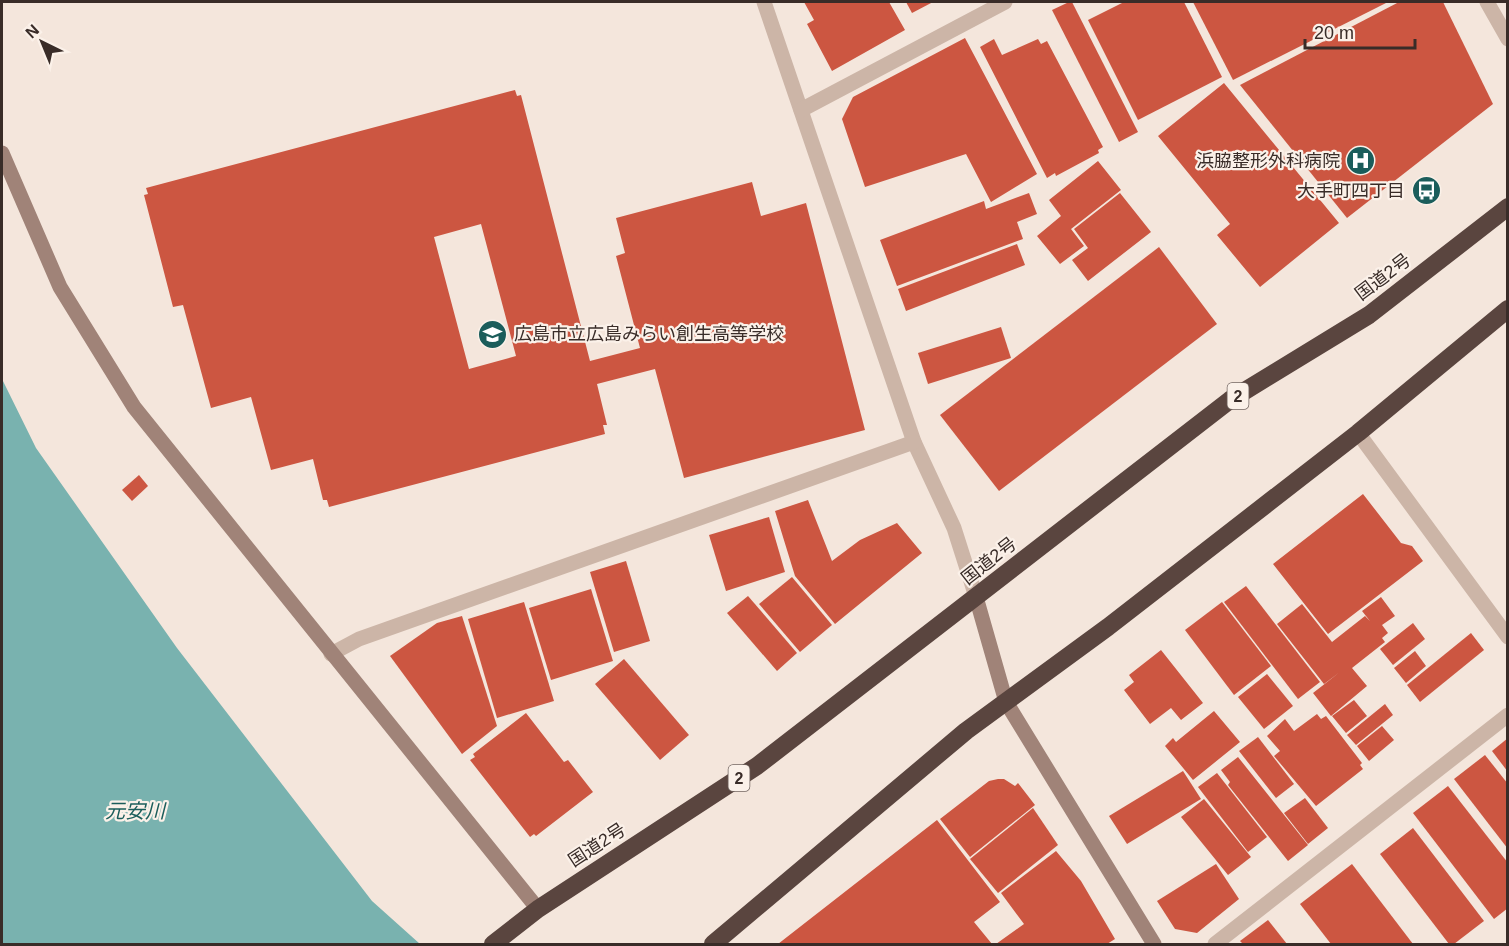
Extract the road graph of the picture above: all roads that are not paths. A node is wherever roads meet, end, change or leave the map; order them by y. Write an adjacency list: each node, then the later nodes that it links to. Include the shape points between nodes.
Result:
1 (764, 2): 5 (street)
2 (1005, 2): 5 (street)
3 (1487, 2): 4 (street)
4 (1508, 39)
5 (801, 110): 10 (street)
6 (2, 153): 13 (street, via 60,287 134,407)
7 (1508, 207): 11 (highway, 国道2号 / 2, via 1369,315 1230,400)
8 (1508, 309): 9 (highway)
9 (1358, 432): 12 (street); 14 (highway)
10 (914, 442): 11 (street, via 954,528); 13 (street, via 359,639)
11 (976, 597): 14 (street); 16 (highway, 国道2号 / 2, via 757,766)
12 (1508, 637)
13 (331, 654): 16 (street)
14 (1006, 702): 18 (highway, via 966,731); 19 (street)
15 (1508, 715): 20 (street)
16 (538, 909): 17 (highway, 国道2号 / 2)
17 (493, 945)
18 (713, 945)
19 (1154, 945)
20 (1215, 945)

